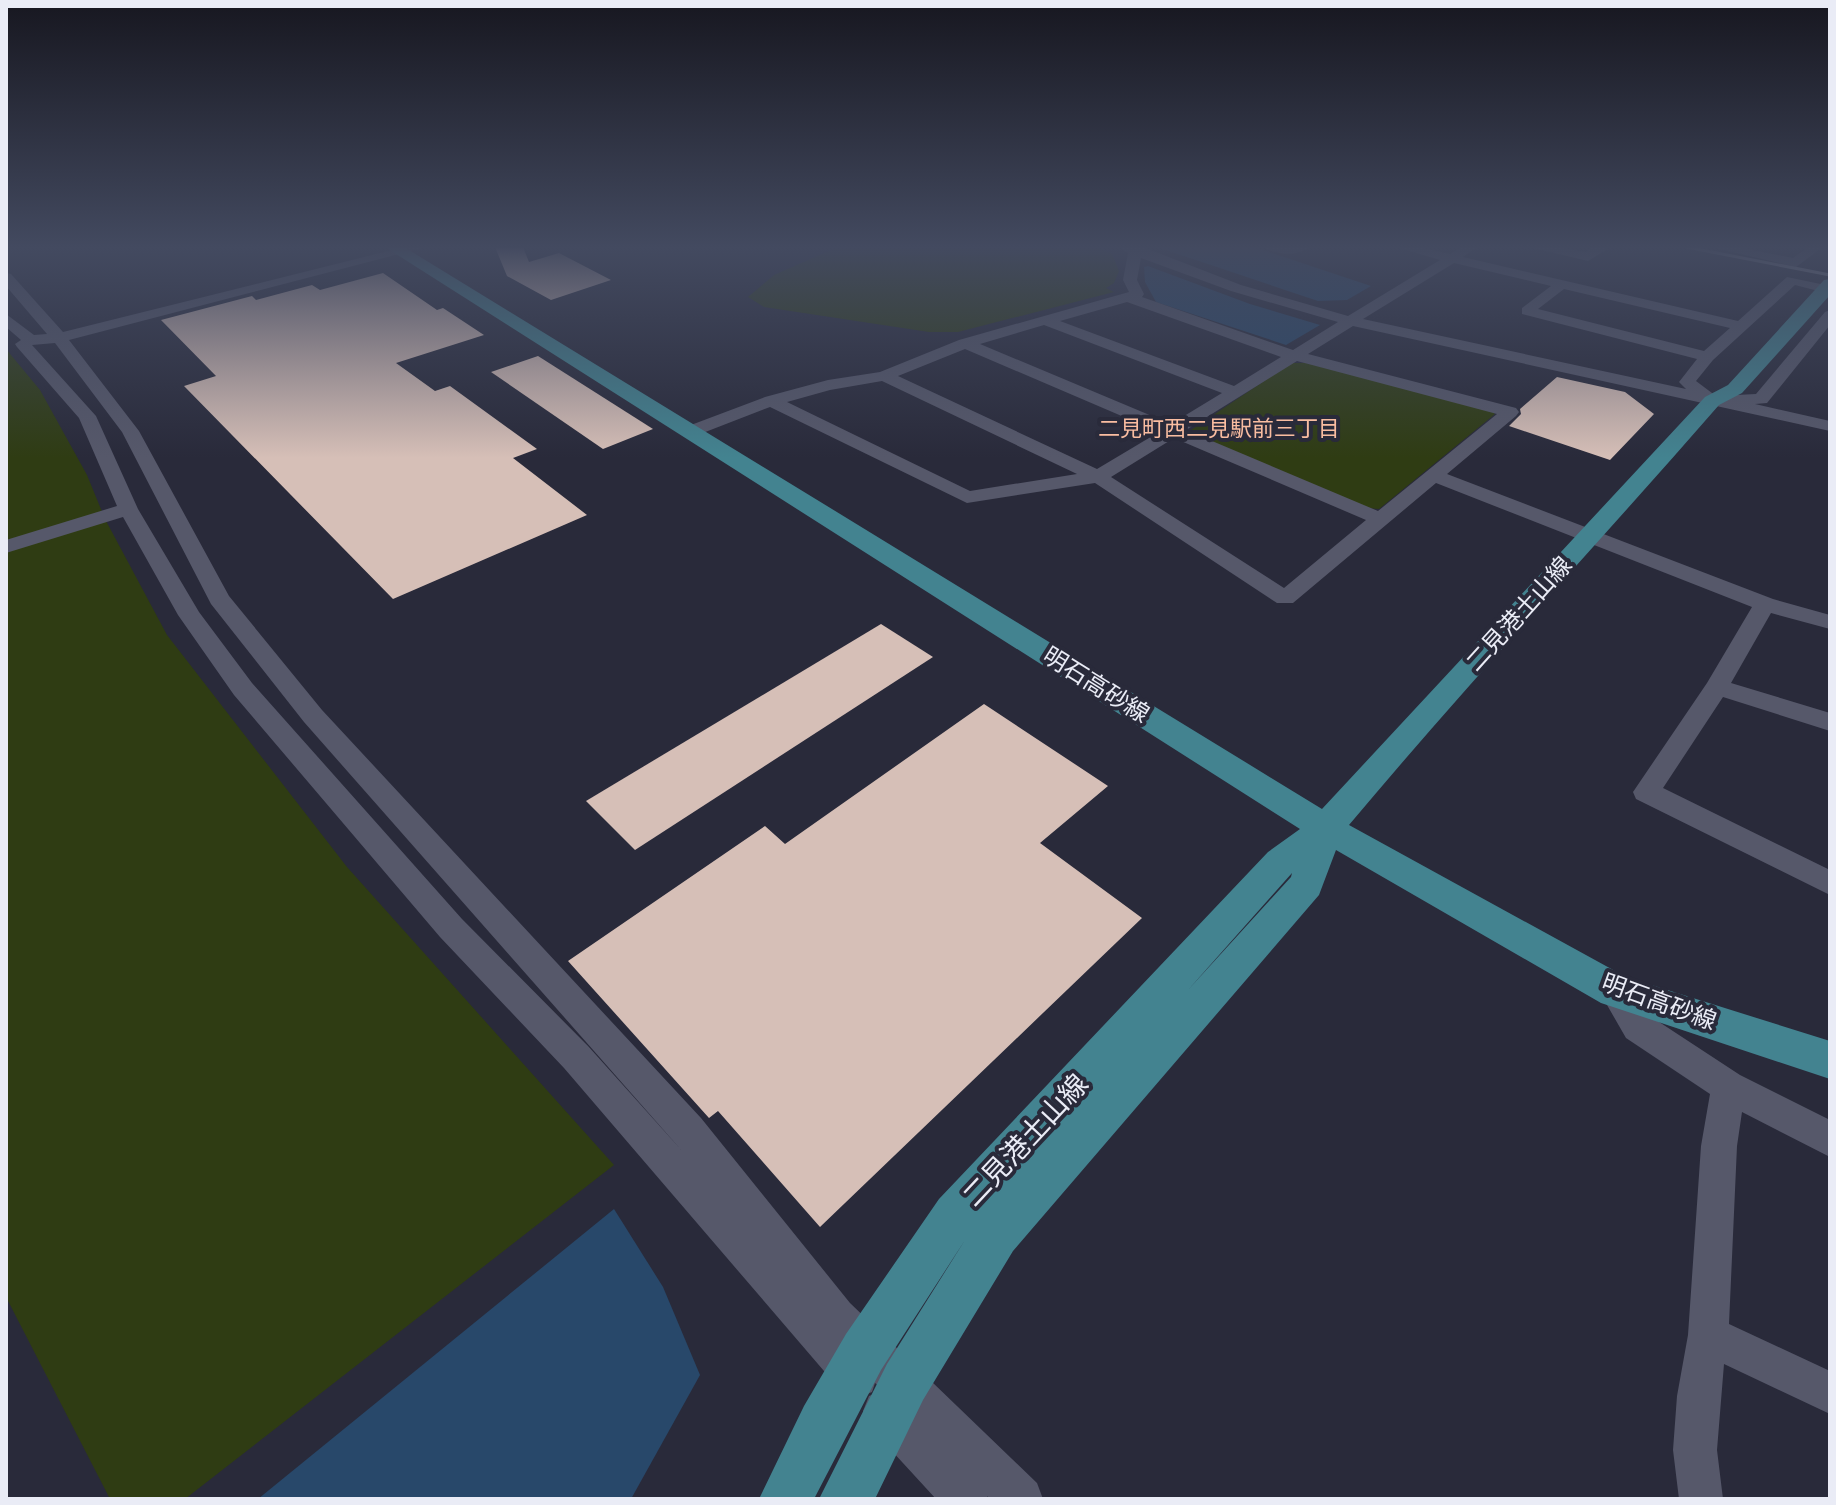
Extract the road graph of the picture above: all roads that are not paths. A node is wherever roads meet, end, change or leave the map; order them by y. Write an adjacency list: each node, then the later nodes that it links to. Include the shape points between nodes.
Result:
1 (21, 317): 18 (street)
2 (131, 317): 18 (street)
3 (511, 317): 27 (main road, 明石高砂線)
4 (1049, 317): 15 (street)
5 (1185, 317): 20 (street)
6 (1337, 317): 16 (street)
7 (1356, 317): 16 (street)
8 (1551, 317): 21 (street)
9 (1703, 317): 17 (street)
10 (1750, 317): 17 (street)
11 (1776, 317): 25 (main road, 二見港土山線, via 1712,386)
12 (1802, 317): 25 (main road, 二見港土山線, via 1735,389)
13 (1828, 317): 25 (street, via 1761,399)
14 (6, 319): 18 (street)
15 (1042, 319): 19 (street); 23 (street)
16 (1350, 321): 20 (street); 25 (street)
17 (1740, 326): 21 (street)
18 (30, 343): 31 (street, via 87,416); 46 (street, via 130,431 219,599 313,716 688,1130 836,1317)
19 (965, 343): 22 (street); 28 (street)
20 (1292, 355): 23 (street); 29 (street, via 1510,412)
21 (1707, 357): 25 (street, via 1687,382)
22 (884, 376): 24 (street); 30 (street)
23 (1237, 393): 28 (street)
24 (771, 401): 27 (street); 30 (street, via 967,497)
25 (1712, 401): 26 (street); 33 (main road, 二見港土山線)
26 (1830, 426)
27 (689, 432): 39 (main road, 明石高砂線)
28 (1170, 432): 30 (street); 32 (street)
29 (1432, 475): 32 (street); 33 (street)
30 (1098, 477): 32 (street, via 1285,598)
31 (128, 509): 34 (street); 46 (street, via 189,615 243,689 451,928)
32 (1380, 519)
33 (1590, 535): 35 (street); 39 (main road, 二見港土山線)
34 (6, 547)
35 (1765, 604): 36 (street); 37 (street)
36 (1830, 622)
37 (1717, 687): 38 (street); 40 (street, via 1646,792)
38 (1830, 722)
39 (1326, 828): 41 (main road, 明石高砂線); 46 (main road, 二見港土山線, via 1281,862 955,1215 912,1272); 48 (main road, 二見港土山線, via 1306,885 996,1234)
40 (1830, 883)
41 (1615, 991): 42 (main road, 明石高砂線); 43 (street, via 1638,1027)
42 (1830, 1060)
43 (1728, 1087): 44 (street); 45 (street, via 1718,1161)
44 (1830, 1139)
45 (1708, 1335): 47 (street); 53 (street, via 1695,1450)
46 (860, 1358): 48 (street); 49 (main road, 二見港土山線)
47 (1830, 1393)
48 (897, 1399): 50 (main road, 二見港土山線); 51 (street); 52 (street)
49 (786, 1499)
50 (846, 1499)
51 (966, 1499)
52 (1021, 1499)
53 (1701, 1499)

